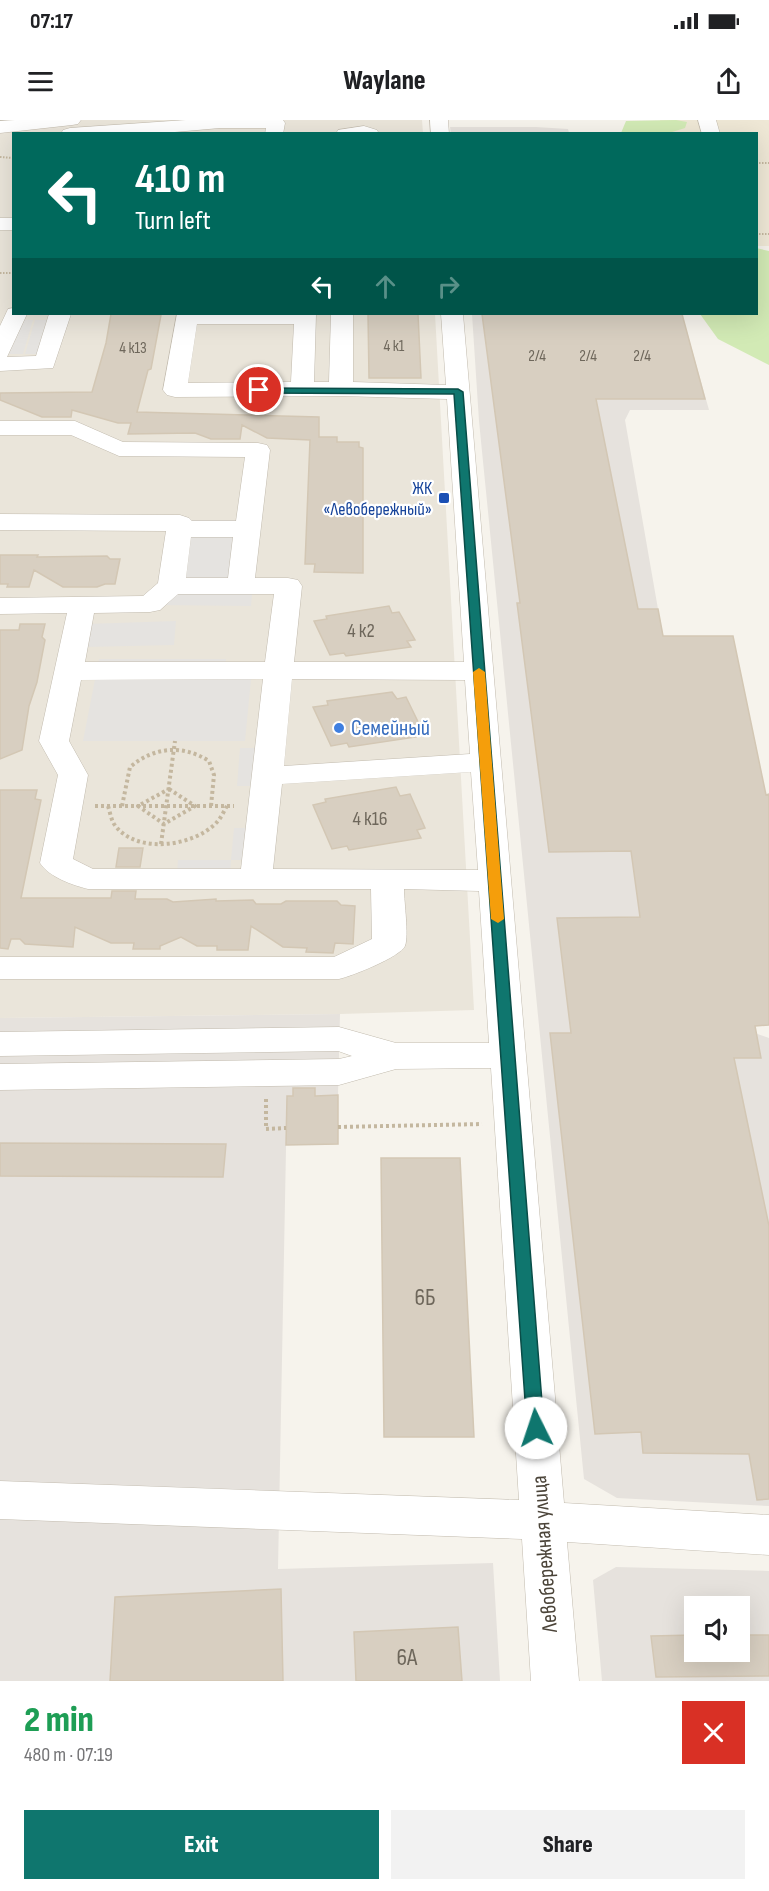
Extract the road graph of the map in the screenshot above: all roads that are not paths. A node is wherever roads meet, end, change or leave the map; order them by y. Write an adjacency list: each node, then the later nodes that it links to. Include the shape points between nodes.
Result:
1 (72, 120): 2 (street)
2 (0, 127)
3 (108, 128): 4 (street); 5 (street)
4 (219, 128): 6 (street, via 276,123)
5 (83, 132)
6 (274, 132)
7 (16, 315): 13 (street)
8 (60, 315): 14 (street, via 45,363)
9 (187, 315): 10 (street); 16 (street, via 175,390)
10 (305, 315): 16 (street)
11 (342, 315): 15 (street)
12 (452, 315): 17 (street, Левобережная улица)
13 (0, 352)
14 (0, 364)
15 (341, 389): 16 (street); 17 (street)
16 (302, 390)
17 (458, 392): 28 (street, Левобережная улица)
18 (0, 428): 21 (street, via 75,428 119,449 258,450)
19 (0, 522): 20 (street, via 180,523)
20 (180, 529): 21 (street); 22 (street)
21 (247, 529): 23 (street)
22 (171, 586): 23 (street); 25 (street, via 150,604)
23 (240, 586): 26 (street, via 288,586)
24 (0, 606): 25 (street)
25 (82, 606): 27 (street)
26 (279, 669): 27 (street); 28 (street); 30 (street)
27 (68, 671): 31 (street, via 54,741 73,775 56,863 87,879)
28 (479, 672): 29 (street, Левобережная улица)
29 (486, 762): 30 (street); 33 (street, Левобережная улица)
30 (267, 776): 31 (street)
31 (256, 879): 32 (street)
32 (387, 879): 33 (street); 34 (street, via 389,944 339,968)
33 (495, 882): 36 (street, Левобережная улица)
34 (0, 968)
35 (0, 1044): 37 (street, via 339,1039)
36 (508, 1055): 37 (street); 40 (street, Левобережная улица)
37 (396, 1056): 38 (street, via 339,1072)
38 (0, 1077)
39 (0, 1500): 40 (street)
40 (542, 1521): 41 (street); 42 (street, Левобережная улица)
41 (769, 1534)
42 (555, 1681)

